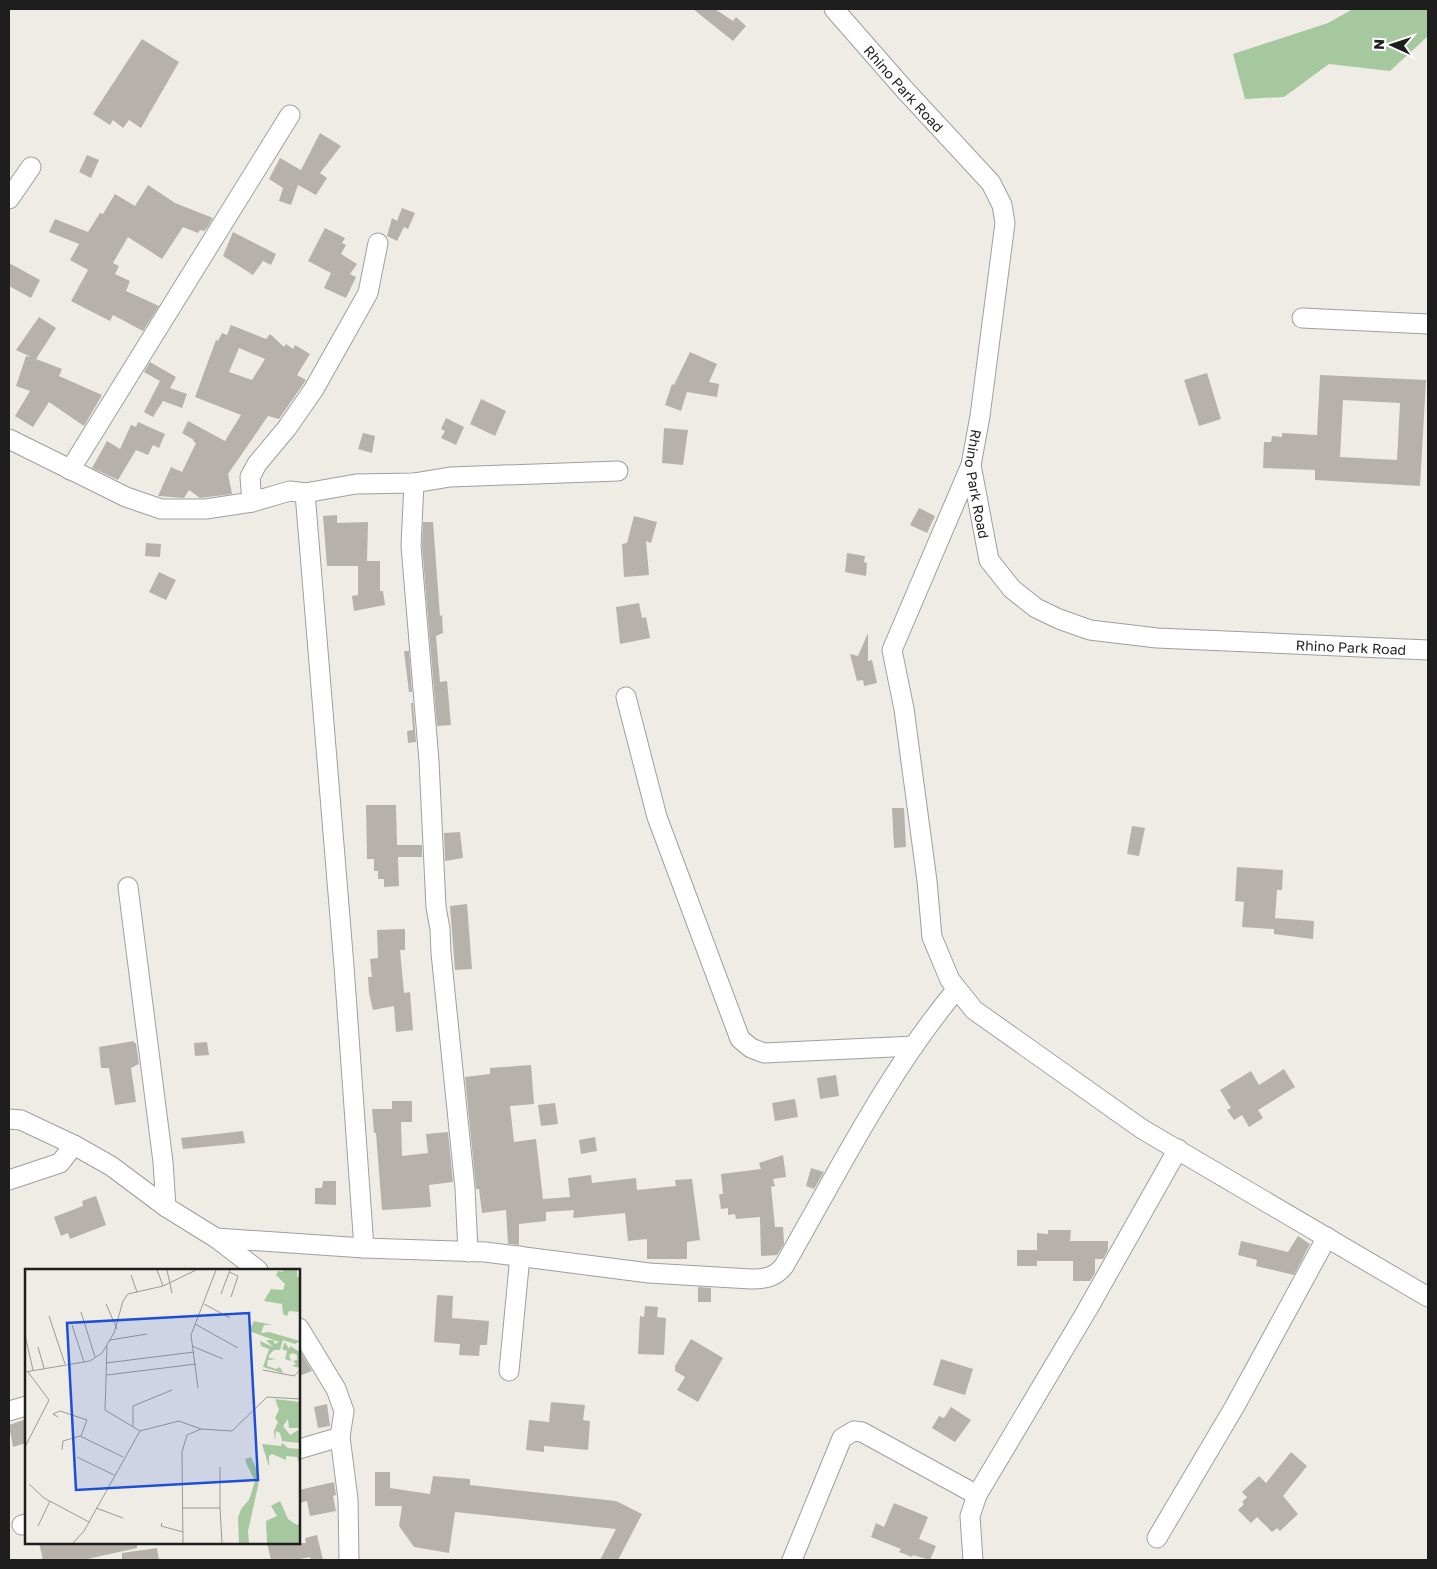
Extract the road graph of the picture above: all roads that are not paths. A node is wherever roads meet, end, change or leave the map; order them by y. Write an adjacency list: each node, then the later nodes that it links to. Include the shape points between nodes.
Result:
1 (834, 9): 9 (street, Rhino Park Road, via 984,175 1002,204 1004,223)
2 (290, 115): 10 (street)
3 (31, 167): 4 (street)
4 (9, 199)
5 (378, 243): 14 (street, via 368,293 314,389 257,464 250,477)
6 (1302, 318): 7 (street)
7 (1428, 324)
8 (9, 439): 10 (street)
9 (971, 465): 15 (street, Rhino Park Road, via 990,560 1012,589 1036,608 1059,619 1090,630 1157,638); 18 (street, via 892,650 904,709 932,937)
10 (70, 470): 14 (street, via 126,497 161,509 206,509)
11 (618, 471): 12 (street, via 450,477)
12 (414, 483): 13 (street, via 356,484); 28 (street, via 411,546 429,761 436,907 465,1188)
13 (306, 494): 14 (street, via 290,491); 27 (street)
14 (252, 502)
15 (1428, 650)
16 (626, 697): 19 (street, via 657,816 740,1039 751,1048 764,1052)
17 (128, 887): 24 (street)
18 (956, 990): 19 (street, via 925,1026); 22 (street, via 989,1021 1142,1129)
19 (914, 1046): 29 (street, via 882,1094 777,1275 751,1279 649,1274)
20 (9, 1118): 21 (street, via 21,1120)
21 (74, 1145): 23 (street, via 60,1162); 24 (street, via 111,1166)
22 (1178, 1149): 25 (street); 38 (street)
23 (9, 1180)
24 (166, 1207): 26 (street)
25 (1327, 1237): 31 (street); 39 (street, via 1235,1406)
26 (216, 1238): 27 (street); 30 (street)
27 (364, 1248): 28 (street)
28 (468, 1252): 29 (street)
29 (520, 1256): 33 (street)
30 (257, 1269)
31 (1428, 1297)
32 (302, 1338): 36 (street, via 336,1389 344,1411)
33 (509, 1371)
34 (25, 1406): 35 (street)
35 (9, 1412)
36 (340, 1436): 37 (street); 40 (street, via 348,1499)
37 (300, 1449)
38 (977, 1495): 41 (street, via 862,1432 854,1431 842,1438); 42 (street, via 970,1516)
39 (1157, 1538)
40 (349, 1560)
41 (792, 1560)
42 (973, 1560)

